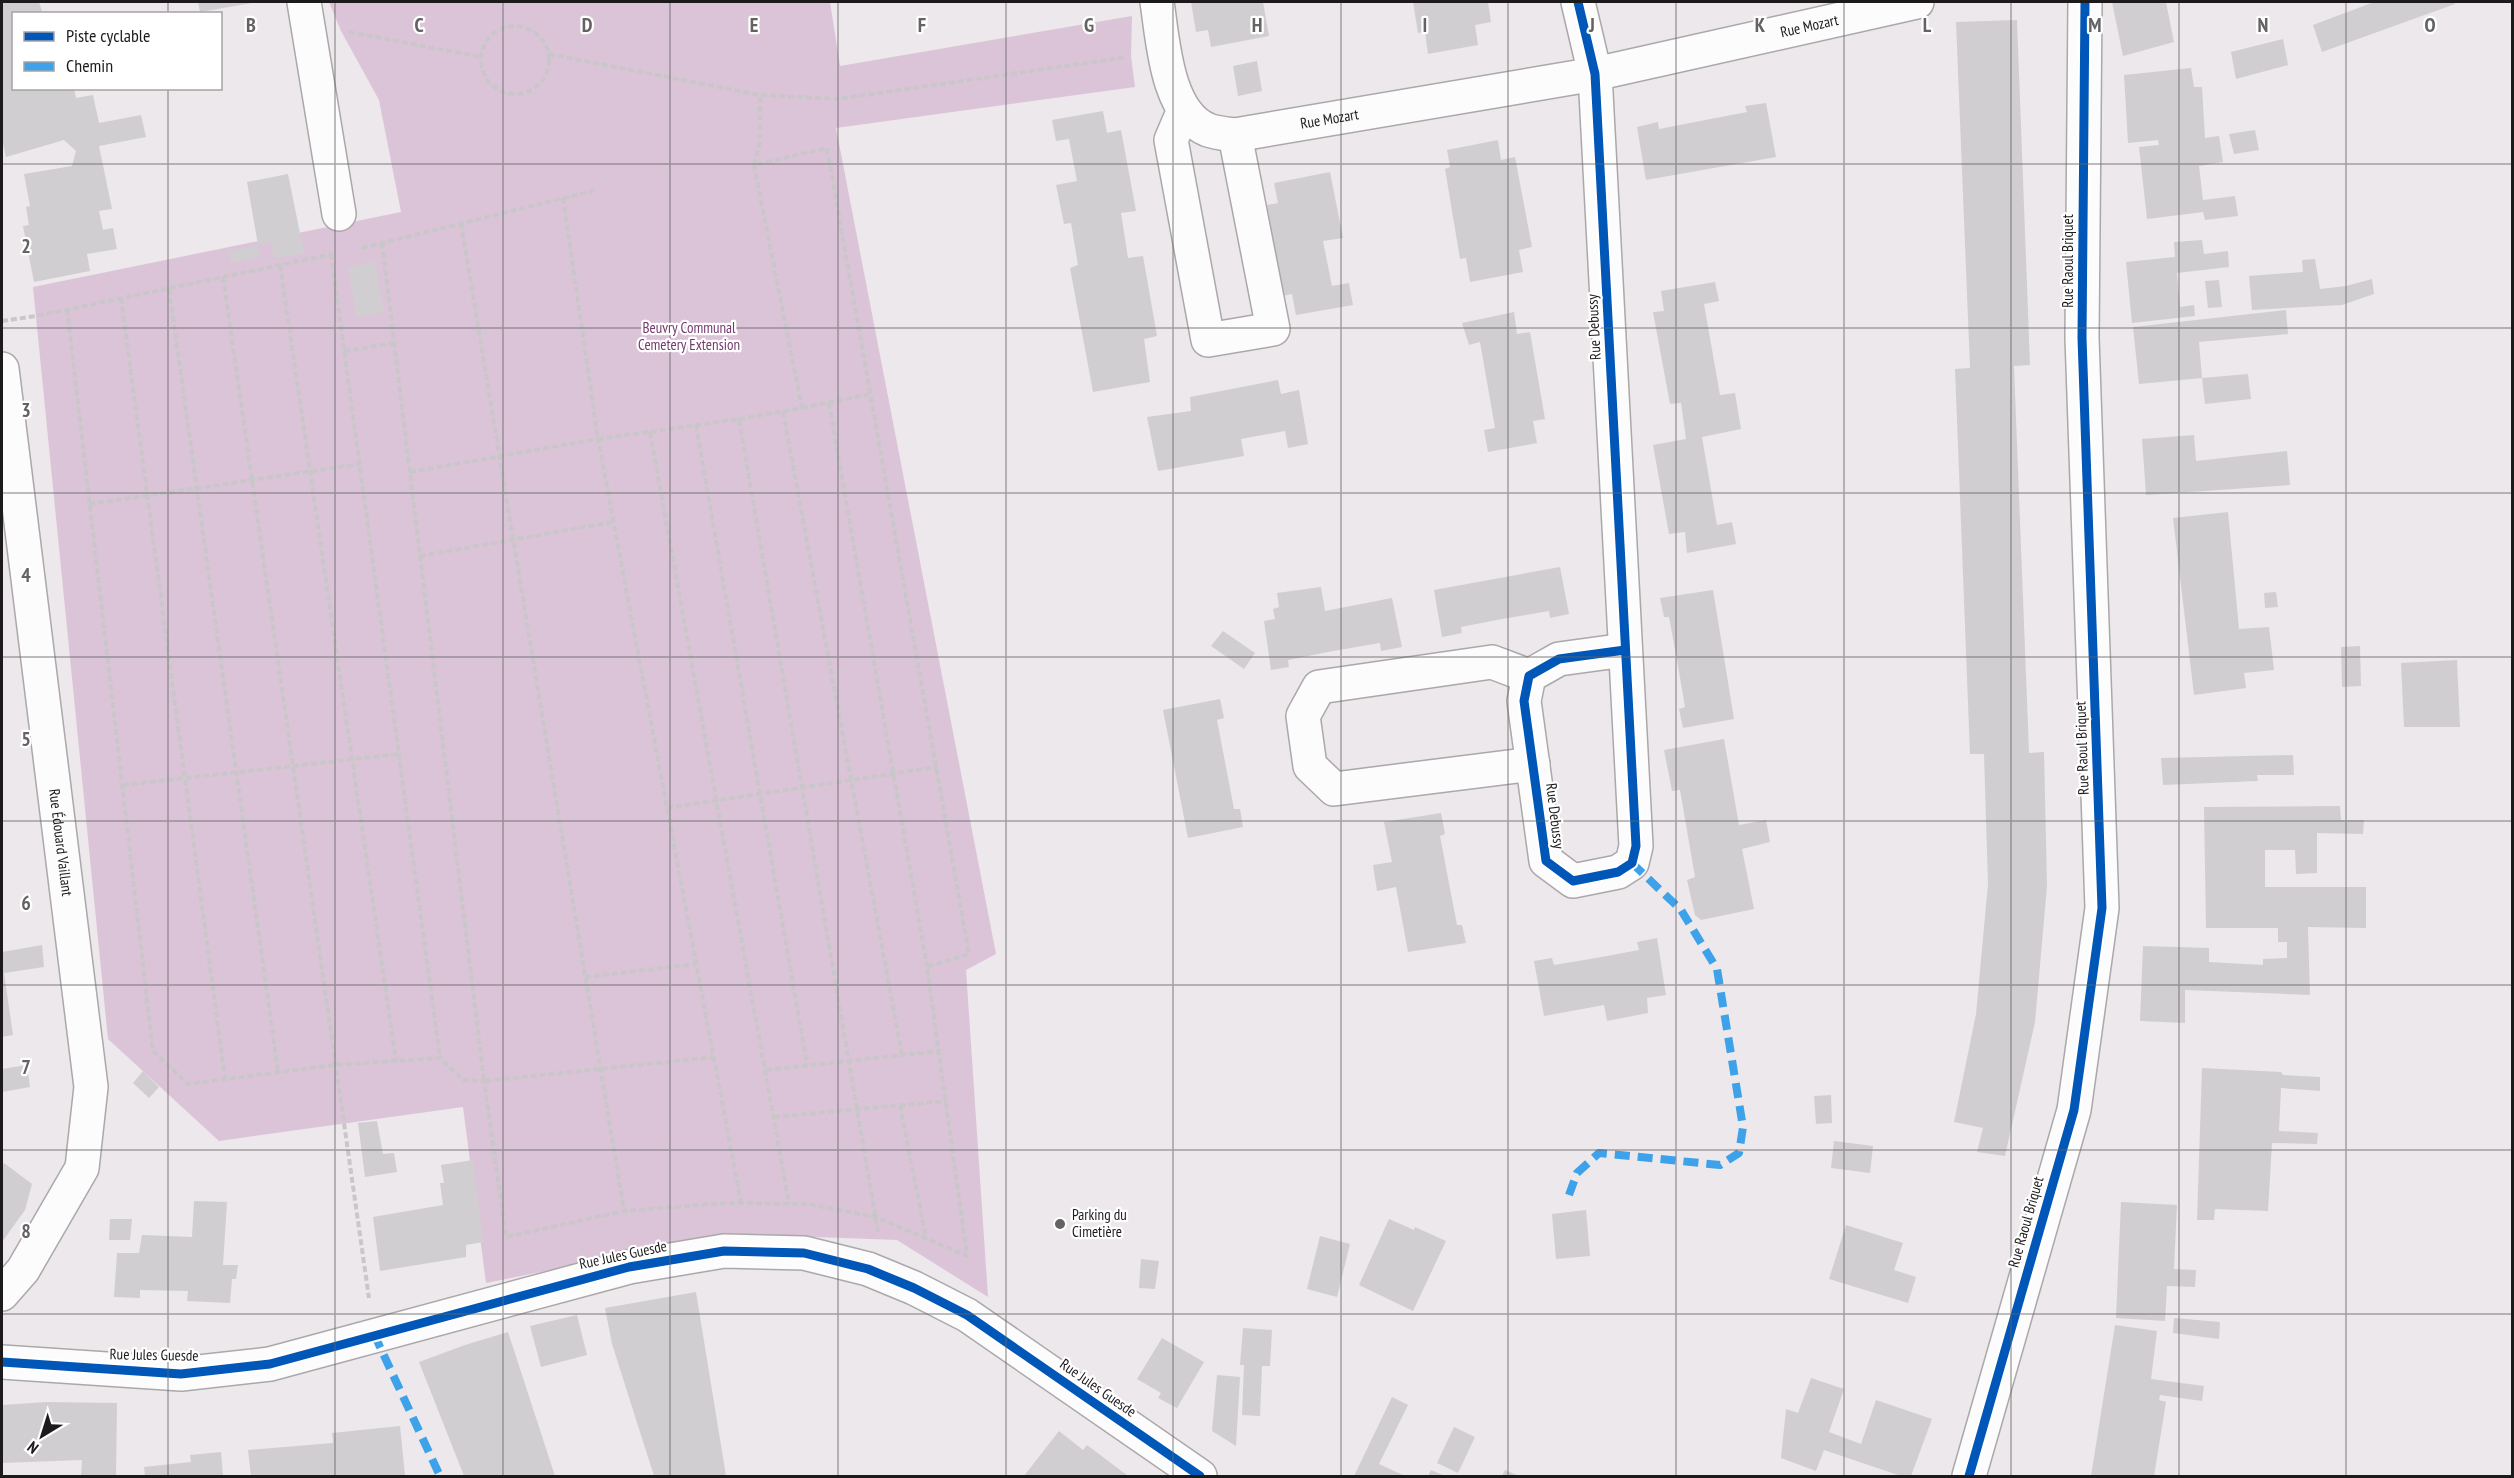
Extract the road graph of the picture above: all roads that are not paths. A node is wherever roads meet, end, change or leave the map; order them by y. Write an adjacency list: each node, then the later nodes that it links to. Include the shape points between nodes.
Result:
1 (1157, 2): 7 (street, via 1171,82)
2 (1578, 2): 6 (street)
3 (1917, 2): 6 (street, Rue Mozart)
4 (2085, 2): 17 (street, Rue Raoul Briquet, via 2082,338 2102,908 2074,1110)
5 (306, 13): 9 (street)
6 (1595, 74): 8 (street, Rue Mozart); 11 (street, Rue Debussy)
7 (1183, 112): 8 (street, Rue Mozart, via 1207,130); 8 (street, via 1171,140 1208,340 1273,328)
8 (1235, 135)
9 (339, 213)
10 (2, 369): 14 (street, Rue Édouard Vaillant, via 91,1087 82,1168 23,1270)
11 (1625, 650): 12 (street, via 1559,659); 13 (street, Rue Debussy, via 1636,846 1632,863 1618,872 1573,881 1546,861)
12 (1529, 676): 13 (street, Rue Debussy, via 1524,701); 13 (street, via 1492,662 1318,687 1303,716 1310,766 1334,789)
13 (1533, 764)
14 (2, 1294)
15 (2, 1362): 16 (street, Rue Jules Guesde, via 181,1374 270,1364 629,1267 724,1251 804,1253 868,1269 967,1315)
16 (1200, 1476)
17 (1969, 1476)

